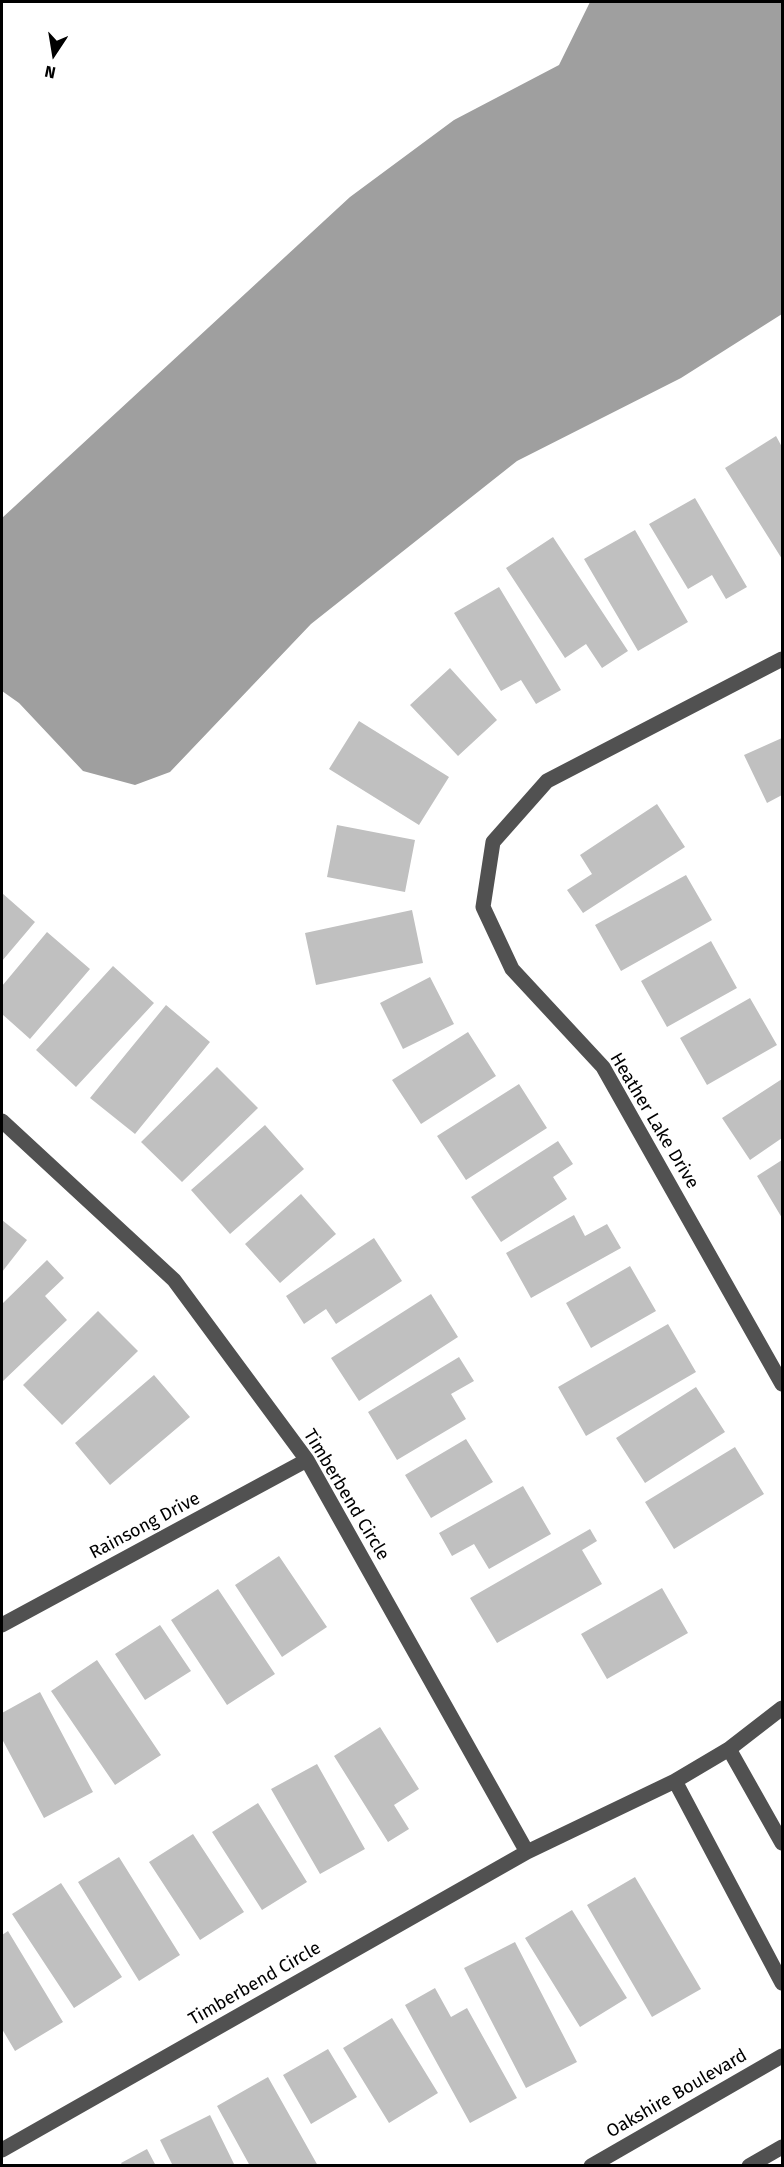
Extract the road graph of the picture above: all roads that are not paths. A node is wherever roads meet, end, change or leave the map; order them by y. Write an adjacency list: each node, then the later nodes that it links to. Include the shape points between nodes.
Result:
1 (783, 659): 3 (street, Heather Lake Drive, via 547,781 493,842 483,907 512,969 603,1067)
2 (2, 1121): 4 (street, Timberbend Circle, via 174,1280)
3 (783, 1384)
4 (307, 1460): 5 (street, Rainsong Drive); 10 (street, Timberbend Circle)
5 (2, 1625)
6 (783, 1708): 7 (street, Timberbend Circle)
7 (729, 1749): 8 (street, Timberbend Circle); 9 (street)
8 (675, 1781): 10 (street, Timberbend Circle); 11 (street)
9 (783, 1843)
10 (527, 1852): 14 (street, Timberbend Circle)
11 (783, 1983)
12 (783, 2056): 15 (street, Oakshire Boulevard)
13 (783, 2146): 16 (street)
14 (2, 2150)
15 (591, 2166)
16 (749, 2166)

